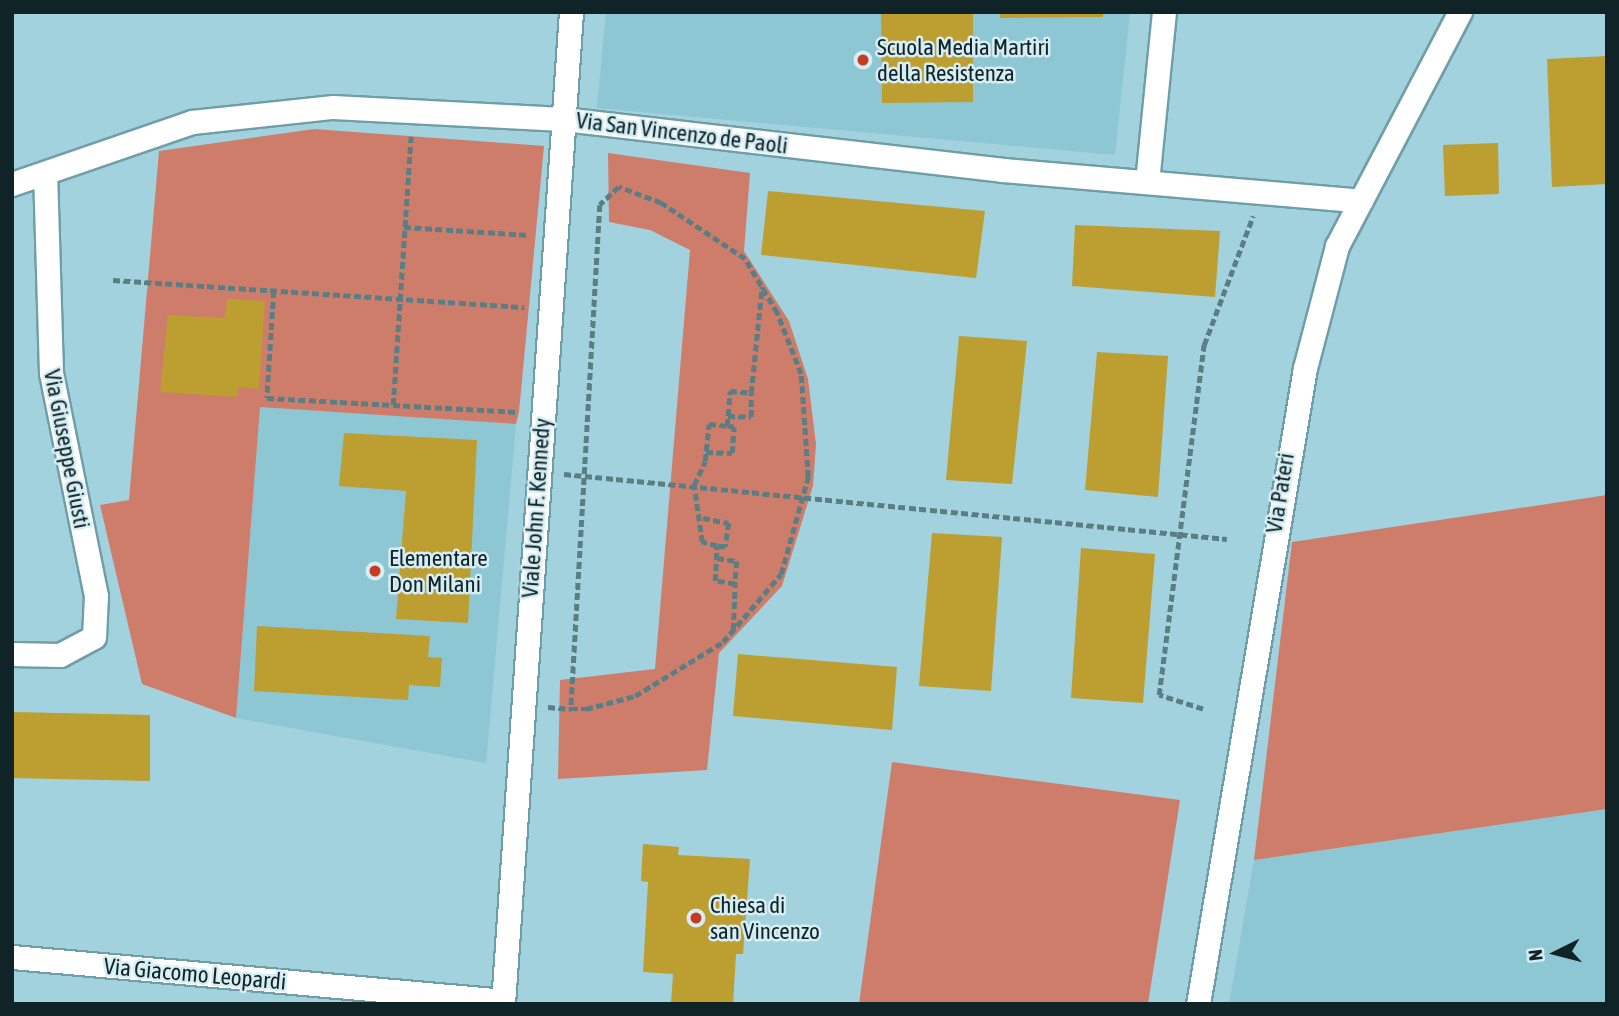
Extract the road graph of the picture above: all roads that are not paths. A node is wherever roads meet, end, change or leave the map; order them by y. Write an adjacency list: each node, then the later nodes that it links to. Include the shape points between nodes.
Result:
1 (571, 12): 4 (street, Viale John F. Kennedy)
2 (1164, 12): 6 (street)
3 (1460, 12): 8 (street, Via Pateri)
4 (563, 119): 5 (street, Via San Vincenzo de Paoli, via 333,107 192,122); 6 (street, Via San Vincenzo de Paoli); 11 (street, Viale John F. Kennedy)
5 (45, 174): 7 (street, Via San Vincenzo de Paoli); 9 (street, Via Giuseppe Giusti, via 51,373 96,596 94,637 60,655)
6 (1147, 182): 8 (street, Via San Vincenzo de Paoli)
7 (12, 184)
8 (1362, 201): 12 (street, Via Pateri, via 1337,246 1294,406)
9 (12, 654)
10 (12, 957): 11 (street, Via Giacomo Leopardi)
11 (503, 1003)
12 (1198, 1004)

